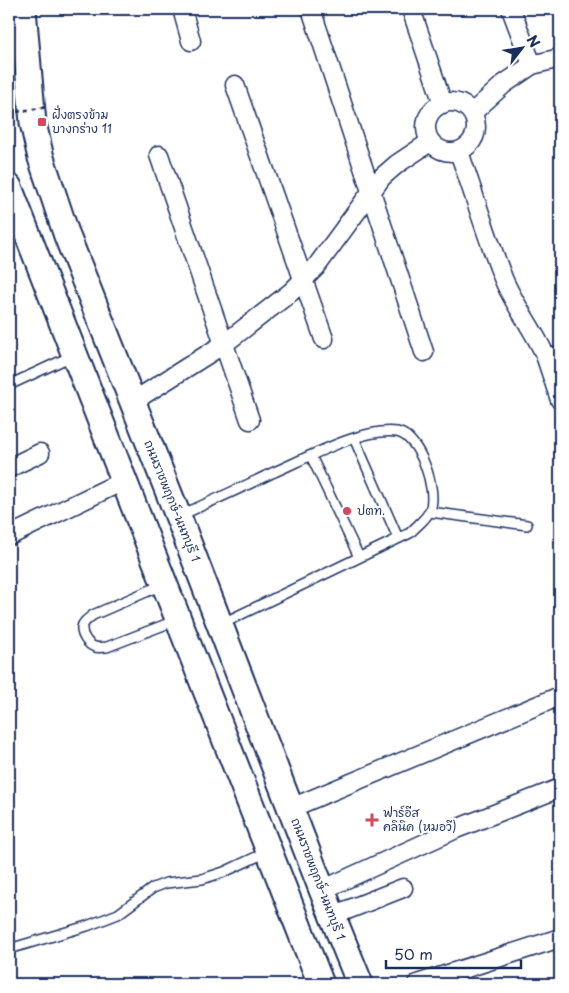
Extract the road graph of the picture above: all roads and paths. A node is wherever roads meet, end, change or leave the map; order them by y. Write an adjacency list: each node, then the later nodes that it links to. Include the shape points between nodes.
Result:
1 (22, 9): 27 (main road, ถนนราชพฤกษ์-นนทบุรี 1, via 33,123 41,158 67,236)
2 (182, 9): 6 (street)
3 (311, 9): 18 (street)
4 (411, 9): 10 (street)
5 (511, 9): 8 (street)
6 (191, 41)
7 (560, 58): 8 (street)
8 (532, 65): 13 (street, via 504,84)
9 (235, 84): 19 (street)
10 (443, 104): 13 (street, via 454,102); 14 (street, via 429,115 426,124)
11 (47, 107): 12 (path, bridge)
12 (9, 113)
13 (472, 113): 15 (street, via 476,131 473,140)
14 (430, 142): 15 (street, via 448,153); 18 (street, via 396,164)
15 (459, 152): 24 (street, via 503,278 524,319)
16 (159, 155): 21 (street)
17 (9, 187): 23 (main road)
18 (371, 191): 19 (street, via 316,267); 22 (street)
19 (303, 279): 20 (street); 21 (street)
20 (324, 339)
21 (224, 344): 27 (street); 28 (street)
22 (424, 352)
23 (74, 355): 25 (lane); 33 (main road)
24 (552, 356): 26 (street)
25 (9, 385)
26 (560, 400)
27 (132, 402): 35 (main road, ถนนราชพฤกษ์-นนทบุรี 1)
28 (250, 420)
29 (354, 438): 31 (lane); 34 (lane, via 386,431 400,433 410,440 421,456 430,480 433,499); 38 (lane)
30 (40, 453): 32 (street)
31 (311, 456): 35 (lane); 39 (lane)
32 (9, 468)
33 (123, 481): 37 (street); 40 (main road)
34 (430, 512): 36 (lane); 38 (lane, via 410,532)
35 (178, 516): 42 (main road, ถนนราชพฤกษ์-นนทบุรี 1)
36 (527, 525)
37 (9, 536)
38 (398, 538): 39 (lane)
39 (359, 557): 42 (lane)
40 (163, 584): 41 (main road); 41 (lane, via 92,615 82,627 83,634 91,645 107,647)
41 (177, 620): 46 (main road)
42 (220, 625): 45 (main road, ถนนราชพฤกษ์-นนทบุรี 1)
43 (560, 696): 45 (street)
44 (560, 788): 48 (street, via 456,829)
45 (290, 808): 48 (main road, ถนนราชพฤกษ์-นนทบุรี 1)
46 (269, 851): 51 (lane, via 202,879 166,883 153,888 118,914); 52 (main road)
47 (403, 888): 49 (street)
48 (322, 890): 49 (main road, ถนนราชพฤกษ์-นนทบุรี 1)
49 (332, 916): 53 (main road, ถนนราชพฤกษ์-นนทบุรี 1)
50 (560, 938): 54 (street)
51 (9, 949)
52 (321, 984)
53 (360, 984)
54 (417, 984)

